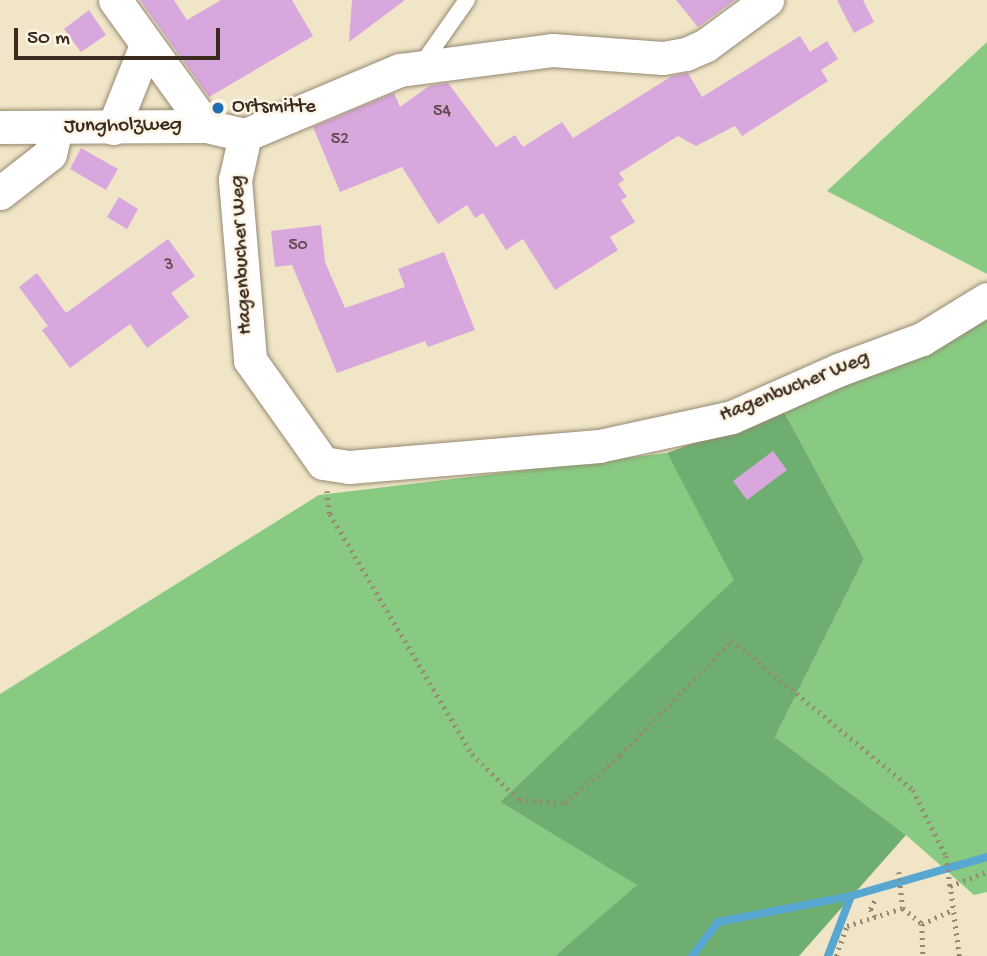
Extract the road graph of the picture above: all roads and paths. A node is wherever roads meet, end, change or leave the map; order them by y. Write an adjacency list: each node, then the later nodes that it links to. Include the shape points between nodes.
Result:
1 (115, 0): 4 (street)
2 (467, 0): 5 (lane)
3 (767, 0): 5 (street, via 706,45 686,54 663,58 552,50)
4 (146, 45): 6 (street); 9 (street)
5 (419, 66): 10 (street, via 400,69)
6 (206, 126): 9 (street, Jungholzweg); 10 (street, Jungholzweg)
7 (0, 127): 8 (street, Jungholzweg)
8 (56, 128): 9 (street, Jungholzweg); 11 (street, via 50,154)
9 (113, 128)
10 (245, 135): 13 (street, Hagenbucher Weg, via 235,180 250,360)
11 (0, 193)
12 (987, 299): 13 (street, Hagenbucher Weg, via 922,339 732,417 599,446 349,467)
13 (323, 463): 16 (path, via 330,514 472,754 519,800 565,803 620,755 732,640 913,790 946,856)
14 (899, 872): 18 (path)
15 (987, 872): 16 (path)
16 (950, 886): 19 (path)
17 (876, 898): 20 (path, via 870,909)
18 (904, 908): 20 (path); 21 (path)
19 (954, 909): 21 (path); 24 (path)
20 (875, 917): 22 (path, via 847,926)
21 (922, 924): 23 (path)
22 (836, 956)
23 (923, 956)
24 (960, 956)

